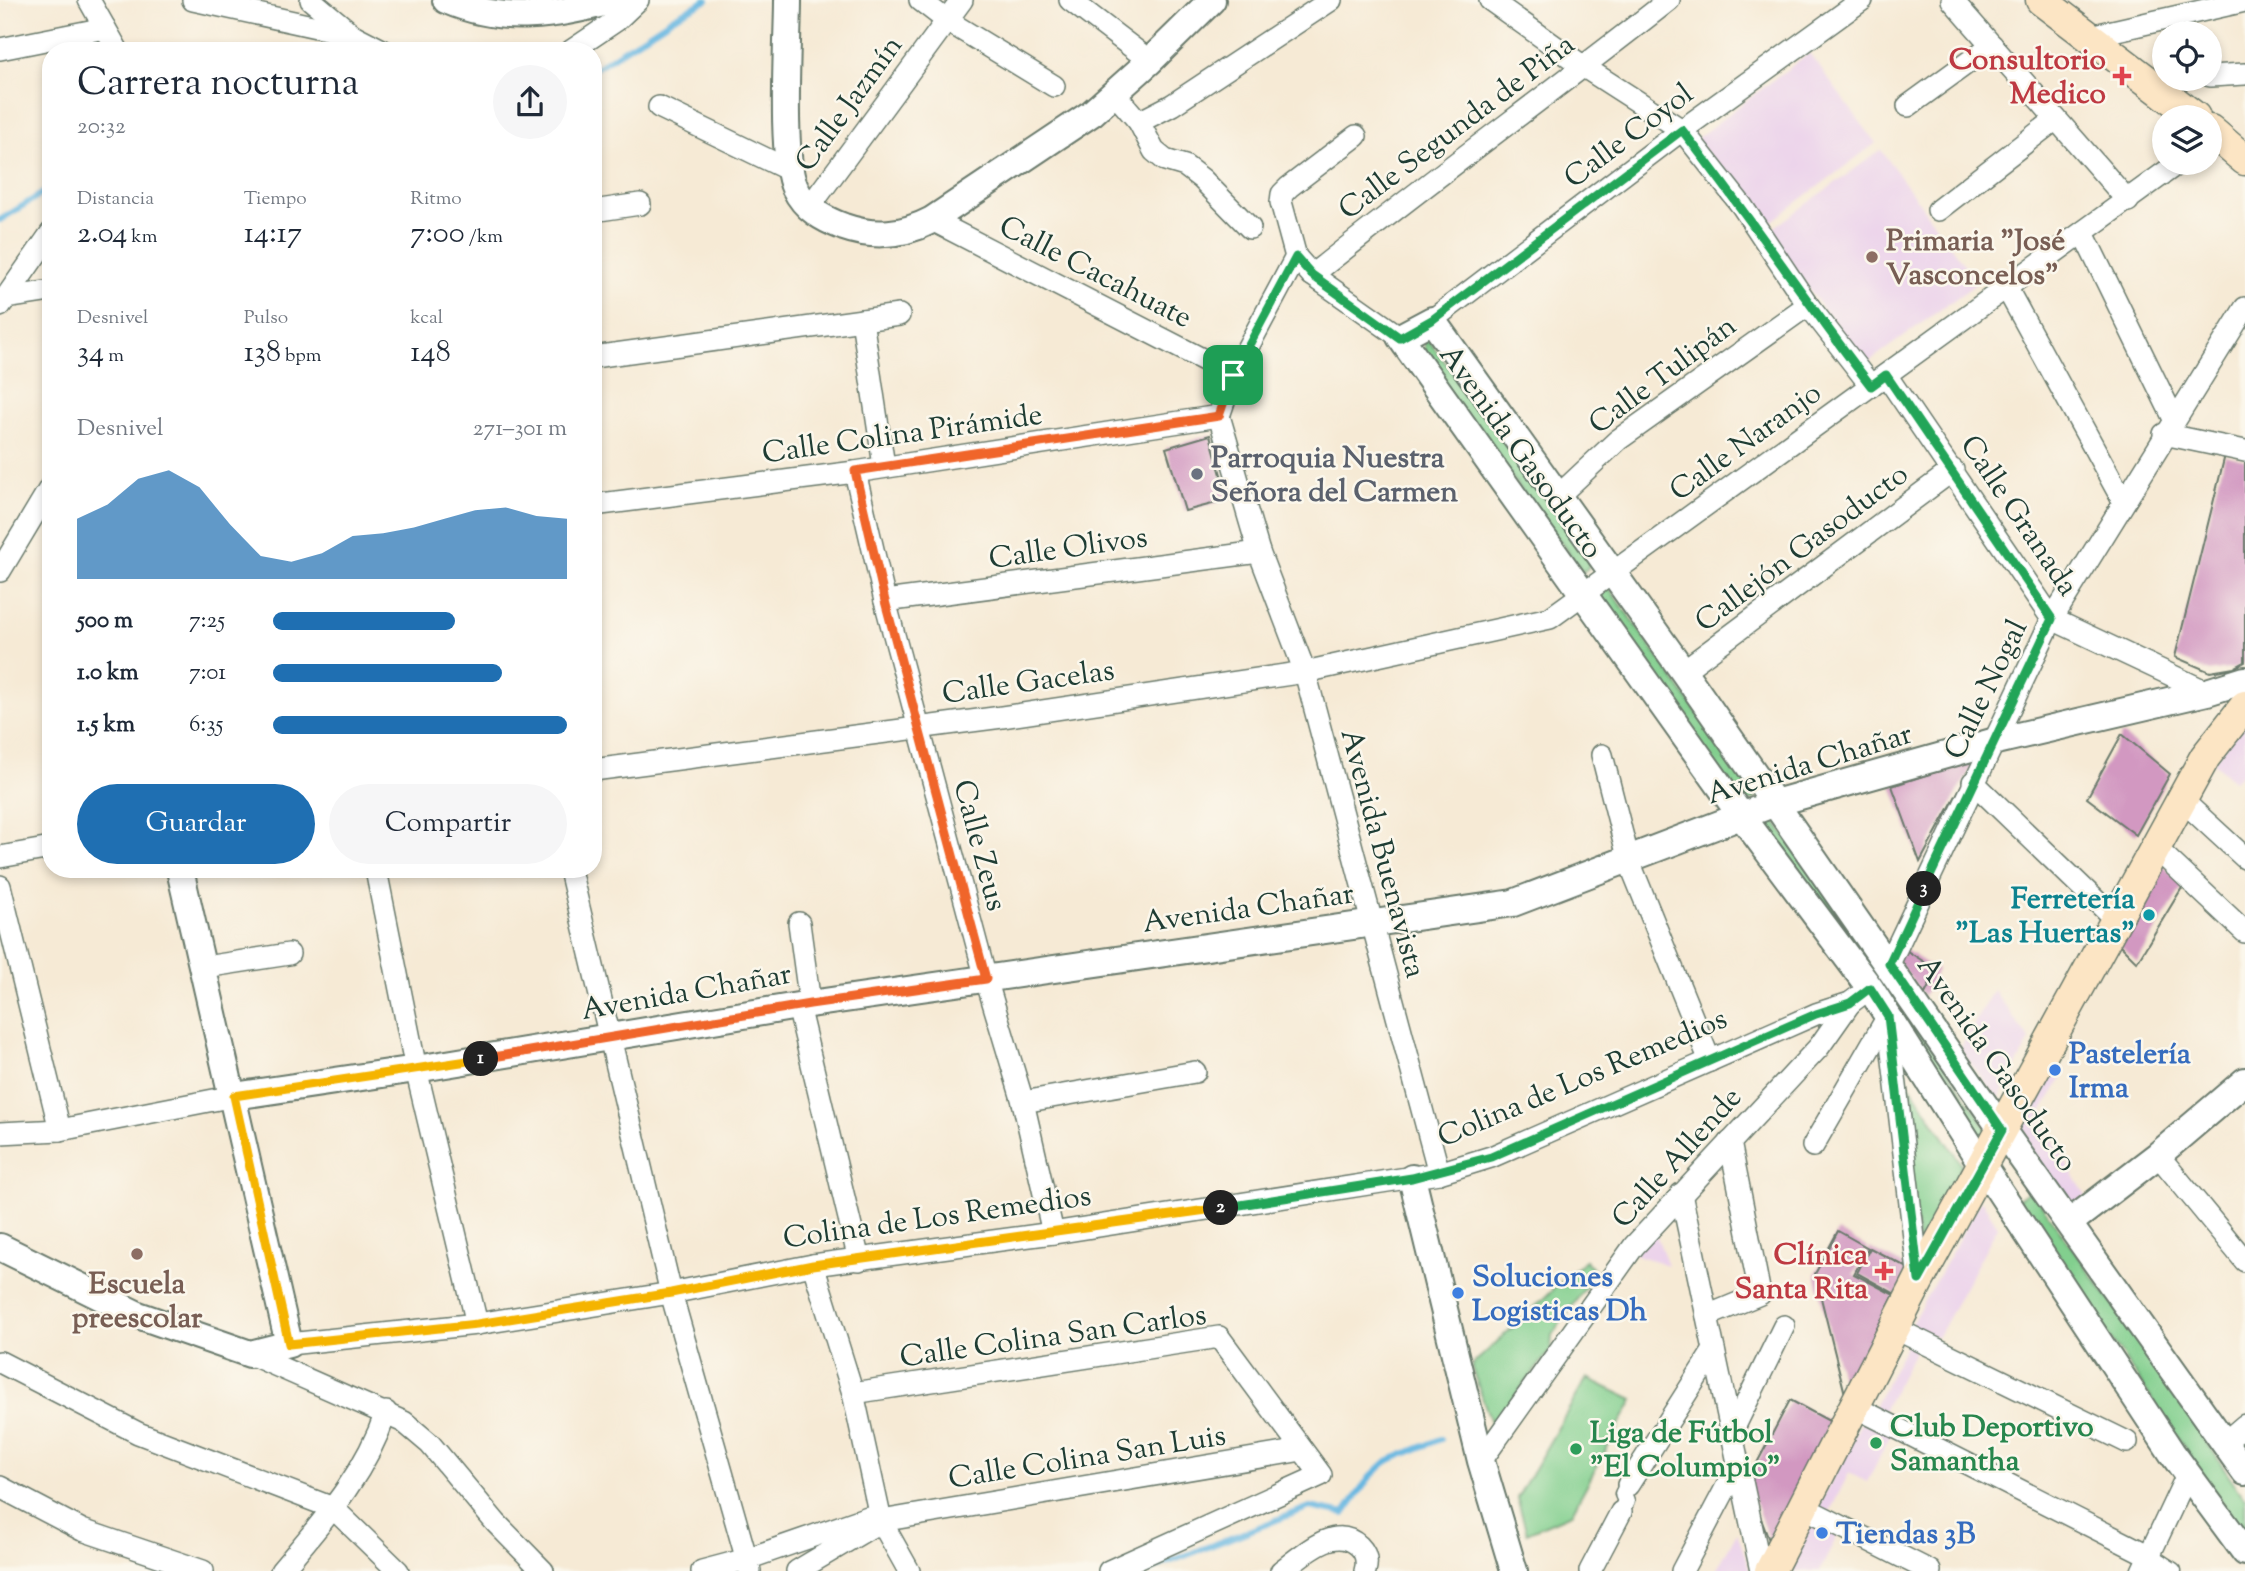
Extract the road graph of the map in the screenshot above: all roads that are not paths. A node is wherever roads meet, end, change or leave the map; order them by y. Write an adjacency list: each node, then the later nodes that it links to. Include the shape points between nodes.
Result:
1 (89, 0): 21 (street)
2 (194, 0): 22 (street)
3 (311, 0): 22 (street)
4 (446, 0): 19 (street)
5 (615, 0): 19 (street, via 529,17)
6 (638, 0): 26 (street)
7 (788, 0): 46 (street)
8 (920, 0): 20 (street)
9 (962, 0): 20 (street, Calle Jazmín)
10 (1070, 0): 29 (street)
11 (1212, 0): 29 (street)
12 (1331, 0): 41 (street)
13 (1490, 0): 30 (street, Calle Granada)
14 (1669, 0): 30 (street, Calle Segunda de Piña)
15 (1862, 0): 42 (street, Calle Coyol)
16 (1952, 0): 27 (street)
17 (2245, 1): 23 (street)
18 (2047, 2): 23 (main road)
19 (485, 6)
20 (946, 20): 34 (street); 50 (street, Calle Jazmín)
21 (105, 28): 24 (street); 28 (street)
22 (353, 36): 25 (street)
23 (2086, 37): 31 (main road)
24 (113, 42)
25 (365, 42)
26 (584, 42)
27 (1992, 45): 38 (street); 40 (street)
28 (0, 49)
29 (1150, 61): 36 (street)
30 (1584, 67): 42 (street, Calle Granada); 58 (street, Calle Segunda de Piña, via 1436,175)
31 (2152, 74)
32 (2245, 74): 33 (street)
33 (2222, 75)
34 (1054, 86)
35 (2171, 91): 37 (main road)
36 (1114, 93): 41 (street); 53 (street, via 1092,113)
37 (2184, 105)
38 (1908, 106)
39 (659, 107): 46 (street)
40 (2056, 119): 48 (street); 52 (street)
41 (1139, 122): 54 (street, via 1154,151 1202,179)
42 (1682, 130): 62 (street, Calle Granada, via 1742,206); 66 (street, Calle Coyol)
43 (1356, 136): 57 (street, via 1282,194)
44 (2222, 140): 45 (main road)
45 (2243, 156)
46 (789, 170): 50 (street)
47 (2162, 175): 48 (street, Calle Naranjo)
48 (2128, 201): 55 (street, Calle Naranjo)
49 (640, 204): 51 (street)
50 (808, 209): 53 (street, via 834,223 872,233 912,230)
51 (602, 210)
52 (1938, 210)
53 (932, 220): 69 (street, Calle Cacahuate)
54 (1250, 228)
55 (2083, 233): 59 (street, Calle Naranjo); 72 (street)
56 (42, 245): 61 (street)
57 (1296, 257): 58 (street); 69 (street)
58 (1312, 275): 67 (street)
59 (2006, 287): 70 (street, Calle Naranjo); 79 (street)
60 (42, 293): 61 (street)
61 (2, 301)
62 (1808, 305): 70 (street, Calle Granada); 77 (street, Calle Tulipán, via 1618,440)
63 (2245, 309): 72 (street, Calle Nogal)
64 (899, 315): 65 (street)
65 (862, 320): 68 (street); 74 (street)
66 (1432, 320): 67 (street, Avenida Gasoducto); 77 (street, Avenida Gasoducto)
67 (1400, 338): 84 (street, Avenida Gasoducto)
68 (602, 356)
69 (1233, 375): 71 (street)
70 (1879, 381): 75 (street, Calle Granada); 83 (street, Calle Naranjo)
71 (1219, 416): 74 (street, Calle Colina Pirámide); 81 (street, Avenida Buenavista)
72 (2169, 427): 73 (street); 79 (street, Calle Nogal)
73 (2245, 451)
74 (884, 466): 76 (street, Calle Colina Pirámide)
75 (1954, 470): 86 (street, Calle Granada); 87 (street, Callejón Gasoducto)
76 (855, 471): 80 (street, Calle Colina Pirámide); 85 (street, Calle Zeus)
77 (1557, 497): 83 (street, Avenida Gasoducto)
78 (42, 501): 82 (street)
79 (2123, 501): 86 (street, Calle Nogal)
80 (602, 504)
81 (1259, 552): 85 (street, Calle Olivos); 88 (street, Avenida Buenavista)
82 (0, 571)
83 (1612, 574): 84 (street, Calle Naranjo); 87 (street, Avenida Gasoducto)
84 (1586, 595): 88 (street, Calle Naranjo, via 1550,618); 99 (street, Avenida Gasoducto)
85 (885, 601): 92 (street, Calle Zeus)
86 (2052, 619): 90 (street, Calle Granada); 93 (street, Calle Nogal)
87 (1683, 671): 98 (street, Avenida Gasoducto)
88 (1305, 672): 92 (street, Calle Gacelas); 111 (street, Avenida Buenavista)
89 (2245, 680): 90 (street, Avenida Chañar)
90 (2207, 692): 93 (street, Avenida Chañar)
91 (2245, 706): 97 (main road, via 2205,757)
92 (919, 726): 95 (street, Calle Gacelas); 116 (street, Calle Zeus)
93 (1992, 742): 96 (street, Calle Nogal); 98 (street, Avenida Chañar)
94 (1602, 755): 104 (street)
95 (602, 769)
96 (1973, 782): 109 (street); 114 (street, Calle Nogal)
97 (2182, 800): 100 (main road); 103 (street)
98 (1775, 803): 99 (street, Avenida Chañar); 114 (street, Avenida Gasoducto)
99 (1740, 814): 104 (street, Avenida Chañar); 117 (street, Avenida Gasoducto)
100 (2157, 849): 109 (main road); 112 (street)
101 (42, 850): 102 (street)
102 (0, 857)
103 (2245, 858)
104 (1629, 861): 111 (street, Avenida Chañar, via 1513,903); 121 (street)
105 (182, 878): 115 (street)
106 (378, 878): 122 (street)
107 (571, 878): 120 (street)
108 (0, 886): 127 (street)
109 (2117, 921): 128 (main road)
110 (799, 923): 118 (street)
111 (1371, 923): 116 (street, Avenida Chañar); 134 (street, Avenida Buenavista)
112 (2245, 932)
113 (289, 954): 115 (street)
114 (1889, 964): 128 (street, Avenida Gasoducto)
115 (205, 967): 125 (street)
116 (986, 979): 118 (street, Avenida Chañar); 126 (street, Calle Zeus)
117 (1860, 996): 119 (street, Avenida Gasoducto); 121 (street, Colina de Los Remedios); 130 (street, Calle Allende)
118 (804, 1005): 120 (street, Avenida Chañar); 140 (street)
119 (1888, 1016): 131 (street); 133 (street, Avenida Gasoducto); 143 (street)
120 (608, 1038): 122 (street, Avenida Chañar); 144 (street)
121 (1710, 1061): 134 (street, Colina de Los Remedios, via 1491,1157)
122 (416, 1069): 125 (street, Avenida Chañar); 146 (street)
123 (1195, 1072): 126 (street)
124 (2245, 1081): 132 (street)
125 (234, 1096): 127 (street); 149 (street)
126 (1023, 1102): 138 (street, Calle Zeus)
127 (60, 1130): 129 (street)
128 (2002, 1130): 133 (main road); 137 (street, Avenida Gasoducto)
129 (0, 1133)
130 (1730, 1142): 136 (street, Calle Allende); 145 (street, via 1760,1294)
131 (1813, 1146)
132 (2158, 1155): 137 (street); 141 (street)
133 (1983, 1166): 143 (main road); 164 (street, Avenida Gasoducto)
134 (1439, 1173): 135 (street, Colina de Los Remedios)
135 (1412, 1178): 138 (street, Colina de Los Remedios); 161 (street)
136 (1681, 1194): 145 (street); 161 (street, Calle Allende, via 1633,1246)
137 (2070, 1223): 159 (street, Avenida Gasoducto)
138 (1053, 1233): 140 (street, Colina de Los Remedios)
139 (0, 1247): 151 (street, via 138,1315)
140 (859, 1260): 142 (street, Colina de Los Remedios)
141 (2245, 1261)
142 (813, 1265): 144 (street, Colina de Los Remedios); 153 (street)
143 (1919, 1280): 148 (main road)
144 (671, 1293): 146 (street, Colina de Los Remedios); 173 (street)
145 (1707, 1316): 150 (street)
146 (477, 1324): 149 (street, Colina de Los Remedios)
147 (1784, 1326): 157 (street)
148 (1894, 1328): 154 (main road); 158 (street)
149 (289, 1344): 151 (street, Colina de Los Remedios)
150 (1714, 1350): 157 (street); 165 (street)
151 (250, 1354): 155 (street)
152 (0, 1362): 168 (street, via 138,1433)
153 (853, 1393): 160 (street, Calle Colina San Carlos, via 1219,1337); 170 (street)
154 (1855, 1407): 167 (main road); 172 (street)
155 (386, 1412): 168 (street, via 374,1446); 177 (street, via 430,1444)
156 (2245, 1425): 159 (street)
157 (1732, 1432): 162 (street)
158 (2127, 1442)
159 (2224, 1443): 163 (street, Avenida Gasoducto)
160 (1302, 1450): 170 (street, Calle Colina San Luis); 181 (street, Calle Colina San Carlos, via 1321,1475)
161 (1481, 1461): 184 (street)
162 (1738, 1465): 186 (street); 187 (street)
163 (2245, 1472)
164 (2187, 1475): 171 (street, Avenida Gasoducto); 172 (street)
165 (1628, 1485): 169 (street)
166 (0, 1488): 174 (street, via 82,1530)
167 (1803, 1507): 188 (main road); 189 (street)
168 (333, 1508): 175 (street); 176 (street)
169 (1621, 1512): 185 (street)
170 (881, 1521): 173 (street, Calle Colina San Luis, via 868,1517); 179 (street); 180 (street)
171 (2245, 1552)
172 (2146, 1564): 190 (street)
173 (749, 1565): 178 (street, Calle Colina San Luis)
174 (203, 1571)
175 (281, 1571)
176 (398, 1571)
177 (543, 1571)
178 (702, 1571)
179 (797, 1571)
180 (909, 1571)
181 (1109, 1571)
182 (1281, 1571): 183 (street, via 1316,1545 1343,1537 1365,1554)
183 (1365, 1571)
184 (1514, 1571)
185 (1590, 1571)
186 (1682, 1571)
187 (1761, 1571)
188 (1770, 1571)
189 (1930, 1571)
190 (2173, 1571)

